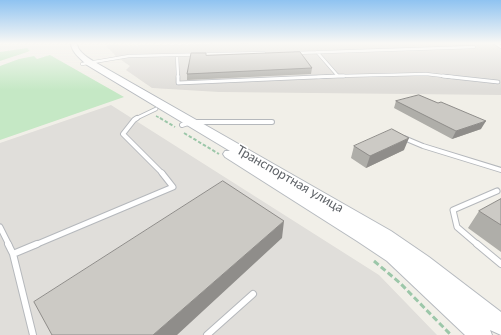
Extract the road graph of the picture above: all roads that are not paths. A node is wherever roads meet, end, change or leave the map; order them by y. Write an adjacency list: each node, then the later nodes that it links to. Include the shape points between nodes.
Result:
1 (78, 59): 6 (main road, Транспортная улица)
2 (82, 59): 6 (main road, Транспортная улица)
3 (115, 59): 6 (lane)
4 (177, 59): 7 (lane, via 178,83)
5 (323, 59): 7 (lane)
6 (86, 64): 9 (main road, Транспортная улица); 11 (main road, Транспортная улица)
7 (338, 76): 8 (lane, via 426,74)
8 (498, 82)
9 (156, 109): 11 (main road, Транспортная улица); 16 (lane, via 134,120 123,134 155,165 173,187)
10 (272, 122): 11 (lane)
11 (187, 123): 19 (main road, Транспортная улица, via 385,236 423,262); 22 (main road, Транспортная улица, via 393,256)
12 (396, 134): 13 (lane, via 424,146)
13 (501, 170)
14 (497, 190): 17 (lane, via 453,210 457,227)
15 (0, 227): 16 (lane)
16 (13, 254): 20 (lane)
17 (501, 264)
18 (253, 294): 21 (lane)
19 (501, 325)
20 (33, 335)
21 (207, 335)
22 (481, 335)

